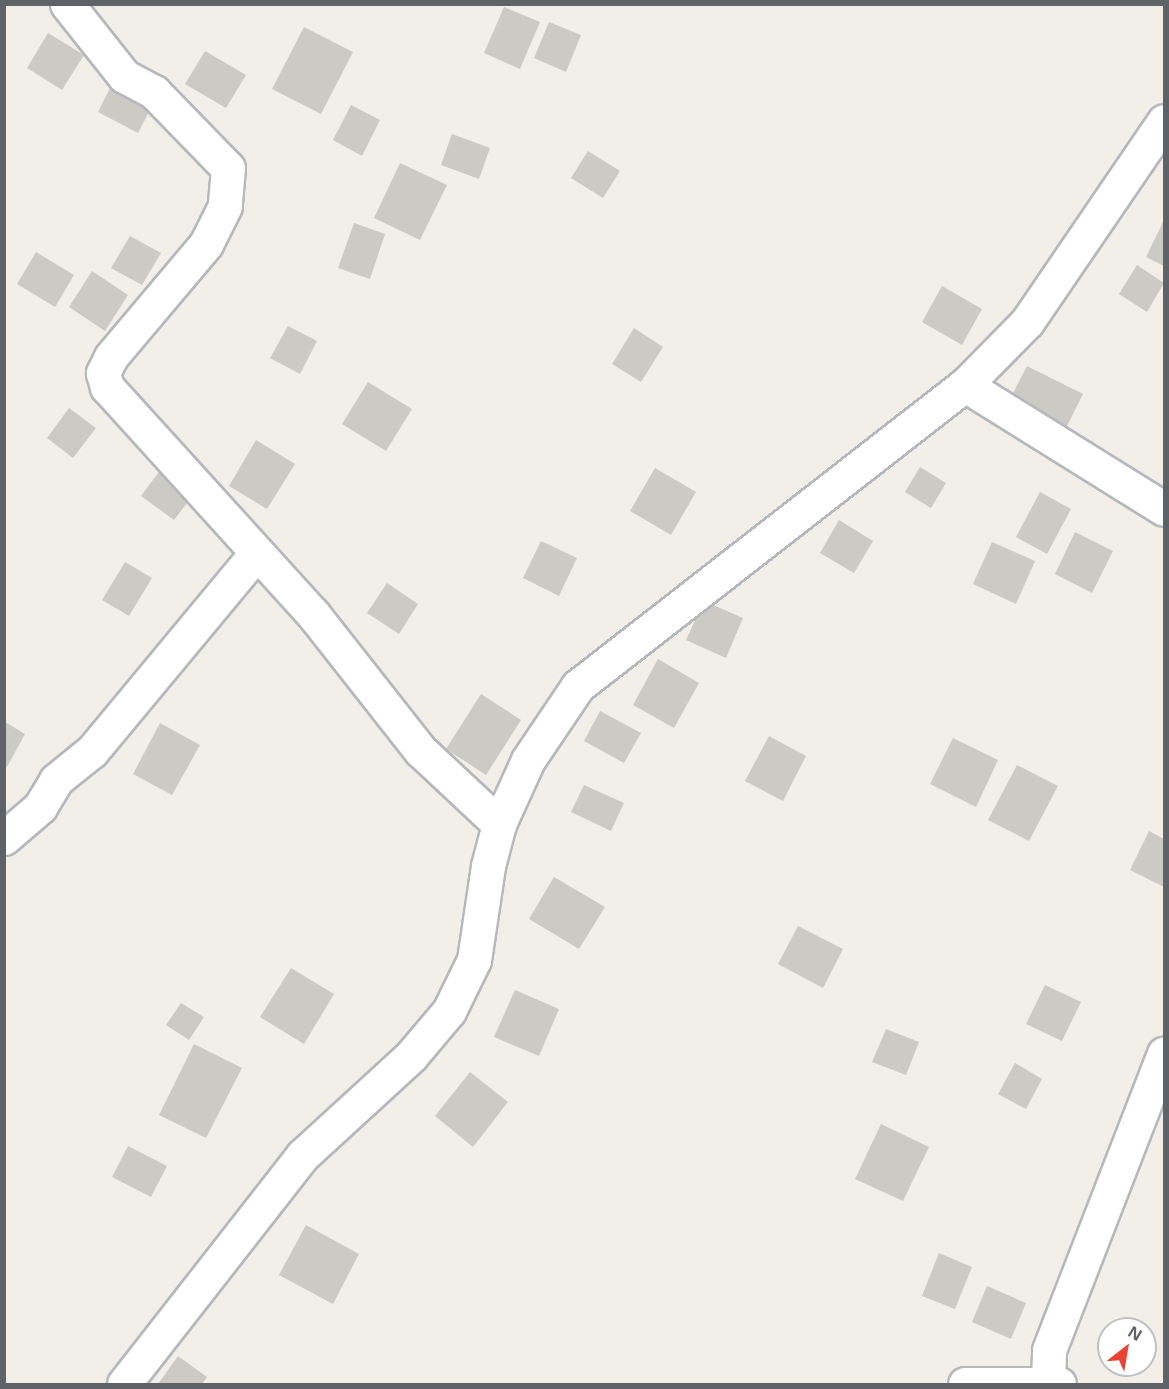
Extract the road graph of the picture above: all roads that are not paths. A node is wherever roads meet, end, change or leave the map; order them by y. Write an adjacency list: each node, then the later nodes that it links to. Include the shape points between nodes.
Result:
1 (67, 4): 5 (street, via 124,76 154,92 228,168 225,206 206,244 153,310 127,334 103,373 107,387 189,473)
2 (1164, 121): 3 (street, via 1027,322)
3 (965, 385): 4 (street); 6 (street, via 578,686 528,760)
4 (1164, 509)
5 (255, 555): 6 (street, via 313,614 421,751); 7 (street, via 92,751 56,780 40,807)
6 (499, 824): 10 (street, via 488,866 474,960 449,1011 411,1056 302,1156)
7 (4, 838)
8 (1164, 1054): 9 (street, via 1049,1350)
9 (1054, 1383): 11 (street)
10 (124, 1384)
11 (965, 1384)

